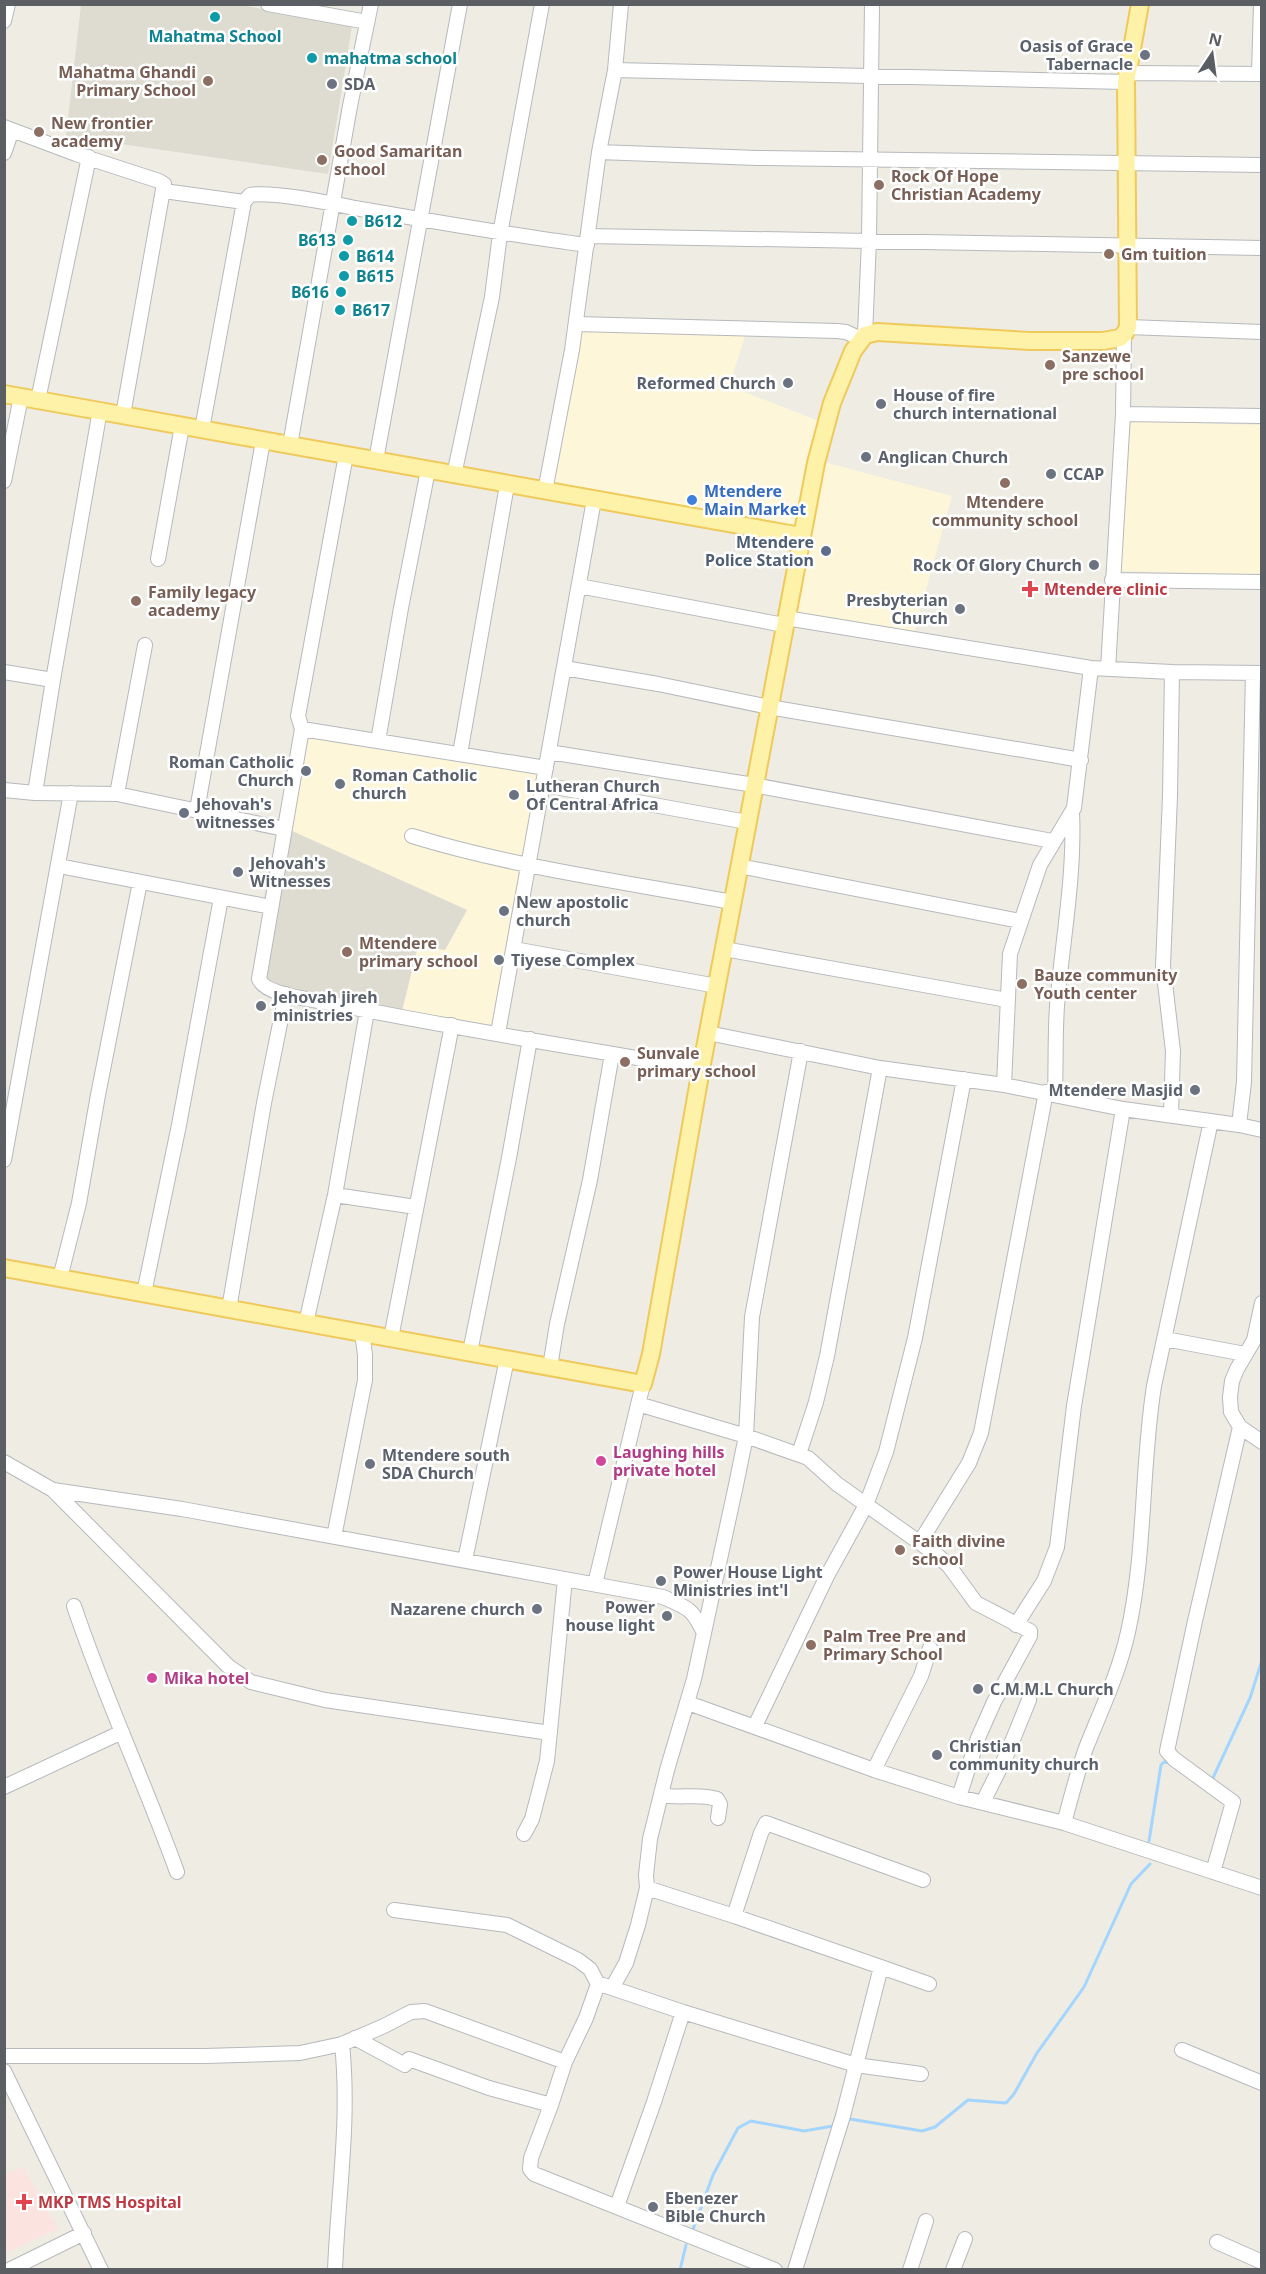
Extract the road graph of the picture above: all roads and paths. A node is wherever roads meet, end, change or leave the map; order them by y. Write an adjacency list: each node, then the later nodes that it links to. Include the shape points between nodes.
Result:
1 (8, 4): 11 (street)
2 (268, 4): 10 (street)
3 (370, 4): 12 (street)
4 (460, 4): 27 (street)
5 (542, 4): 28 (street)
6 (621, 4): 13 (street)
7 (872, 4): 15 (street)
8 (1140, 4): 16 (main road)
9 (1261, 4): 14 (street)
10 (289, 6): 12 (street)
11 (4, 21)
12 (367, 22): 26 (street)
13 (615, 70): 15 (street); 18 (street)
14 (1260, 74): 16 (street)
15 (871, 75): 16 (street); 21 (street)
16 (1128, 78): 22 (main road)
17 (8, 128): 19 (street); 20 (street)
18 (599, 152): 21 (street); 29 (street)
19 (4, 153)
20 (89, 157): 24 (street, via 159,180); 38 (street)
21 (870, 158): 22 (street); 30 (street)
22 (1127, 164): 23 (street); 31 (main road)
23 (1262, 165)
24 (164, 191): 25 (street); 41 (street)
25 (244, 202): 26 (street, via 255,194); 44 (street)
26 (333, 204): 27 (street); 46 (street)
27 (420, 219): 28 (street); 48 (street)
28 (500, 234): 29 (street); 50 (street, via 492,297)
29 (587, 240): 30 (street); 33 (street)
30 (869, 240): 31 (street); 36 (street)
31 (1127, 245): 32 (street); 34 (main road)
32 (1262, 248)
33 (576, 324): 36 (street, via 837,331); 53 (street)
34 (1126, 331): 35 (street); 36 (main road, via 1117,339 1103,341 877,332); 40 (street)
35 (1262, 332)
36 (863, 337): 55 (main road, via 853,351 832,403)
37 (13, 395): 38 (main road); 51 (street)
38 (38, 400): 39 (main road)
39 (100, 410): 41 (main road); 68 (street)
40 (1123, 414): 42 (street); 57 (street)
41 (123, 415): 43 (main road)
42 (1262, 416)
43 (183, 426): 44 (main road); 56 (street)
44 (202, 429): 45 (main road)
45 (263, 441): 46 (main road); 82 (street)
46 (290, 445): 47 (main road)
47 (346, 455): 48 (main road); 70 (street, via 298,717)
48 (375, 460): 49 (main road)
49 (428, 470): 50 (main road); 71 (street)
50 (454, 475): 52 (main road)
51 (4, 481)
52 (507, 485): 53 (main road); 73 (street)
53 (545, 491): 54 (main road)
54 (594, 500): 55 (main road); 59 (street)
55 (801, 536): 60 (main road)
56 (158, 559)
57 (1112, 580): 58 (street); 64 (street)
58 (1262, 582)
59 (579, 586): 60 (street); 63 (street)
60 (785, 622): 62 (street); 69 (main road)
61 (145, 645): 81 (street)
62 (1091, 668): 64 (street); 74 (street)
63 (564, 669): 69 (street); 72 (street)
64 (1108, 669): 66 (street)
65 (4, 672): 68 (street)
66 (1172, 672): 67 (street); 114 (street, via 1163,966 1173,1051)
67 (1257, 673): 116 (street, via 1244,1082)
68 (53, 680): 79 (street)
69 (769, 707): 74 (street); 77 (main road)
70 (302, 729): 71 (street); 85 (street)
71 (378, 741): 73 (street)
72 (549, 752): 75 (street); 77 (street)
73 (460, 754): 75 (street)
74 (1081, 760): 83 (street)
75 (546, 768): 76 (street)
76 (544, 785): 84 (street); 90 (street)
77 (754, 785): 84 (main road); 87 (street)
78 (4, 790): 79 (street)
79 (35, 793): 80 (street)
80 (71, 793): 81 (street); 88 (street)
81 (117, 794): 82 (street)
82 (197, 810): 85 (street)
83 (1072, 812): 87 (street); 112 (street)
84 (747, 822): 89 (main road)
85 (284, 829): 94 (street)
86 (412, 836): 90 (street)
87 (1052, 841): 95 (street)
88 (59, 866): 91 (street); 118 (street)
89 (739, 866): 93 (main road); 95 (street)
90 (529, 867): 93 (street); 96 (street)
91 (140, 882): 92 (street); 122 (street, via 79,1203)
92 (221, 898): 94 (street); 123 (street)
93 (732, 902): 97 (main road)
94 (271, 907): 99 (street, via 259,979 267,989)
95 (1020, 921): 100 (street, via 1010,954)
96 (514, 949): 98 (street); 103 (street)
97 (724, 949): 98 (main road); 100 (street)
98 (717, 986): 104 (main road)
99 (286, 994): 101 (street); 125 (street)
100 (1007, 1000): 111 (street)
101 (367, 1011): 102 (street); 119 (street)
102 (452, 1025): 103 (street); 120 (street)
103 (498, 1033): 105 (street)
104 (708, 1033): 106 (street); 109 (main road)
105 (530, 1039): 107 (street); 130 (street)
106 (801, 1051): 108 (street); 137 (street, via 752,1317)
107 (612, 1054): 109 (street); 133 (street)
108 (880, 1068): 110 (street); 139 (street, via 828,1356)
109 (701, 1070): 134 (main road, via 651,1354)
110 (964, 1079): 111 (street); 142 (street, via 915,1338 886,1452)
111 (1004, 1085): 112 (street)
112 (1051, 1093): 113 (street); 144 (street, via 981,1433 969,1463)
113 (1123, 1109): 114 (street); 149 (street, via 1074,1406 1057,1547 1044,1581)
114 (1171, 1115): 115 (street)
115 (1211, 1121): 116 (street); 129 (street)
116 (1239, 1125): 117 (street)
117 (1262, 1130)
118 (4, 1160)
119 (335, 1195): 120 (street); 126 (street)
120 (416, 1207): 128 (street)
121 (4, 1268): 122 (main road)
122 (60, 1278): 123 (main road)
123 (144, 1293): 125 (main road)
124 (1262, 1303): 131 (street, via 1254,1340)
125 (229, 1309): 126 (main road)
126 (306, 1323): 127 (main road)
127 (362, 1332): 128 (main road); 143 (street, via 365,1380)
128 (391, 1338): 130 (main road)
129 (1165, 1339): 131 (street); 163 (street, via 1148,1424 1142,1543 1128,1632 1116,1676 1085,1750)
130 (470, 1352): 132 (main road)
131 (1245, 1354): 136 (street, via 1232,1381 1230,1397 1231,1412)
132 (507, 1359): 133 (main road); 145 (street)
133 (550, 1367): 134 (main road)
134 (642, 1384): 135 (street)
135 (638, 1404): 137 (street); 147 (street)
136 (1240, 1427): 138 (street); 166 (street, via 1167,1751 1233,1802)
137 (746, 1436): 139 (street); 150 (street)
138 (1262, 1442)
139 (799, 1454): 142 (street)
140 (4, 1462): 141 (street)
141 (53, 1490): 143 (street); 156 (street, via 228,1666 251,1682 325,1700)
142 (866, 1505): 144 (street); 154 (street, via 826,1576)
143 (334, 1537): 145 (street)
144 (920, 1542): 149 (street, via 949,1566 976,1603)
145 (465, 1560): 146 (street)
146 (565, 1579): 147 (street); 156 (street)
147 (595, 1584): 150 (street, via 663,1597 683,1605 696,1615)
148 (75, 1606): 155 (street)
149 (1016, 1625): 160 (street, via 1030,1631 1030,1636 994,1701)
150 (704, 1633): 153 (street)
151 (930, 1648): 157 (street, via 913,1693)
152 (1029, 1700): 161 (street)
153 (688, 1703): 154 (street); 159 (street)
154 (755, 1726): 157 (street)
155 (122, 1732): 158 (street); 165 (street)
156 (550, 1733): 164 (street, via 537,1800)
157 (874, 1770): 160 (street)
158 (4, 1786)
159 (661, 1795): 162 (street, via 717,1799); 168 (street, via 650,1839)
160 (959, 1797): 161 (street)
161 (983, 1802): 163 (street)
162 (718, 1818)
163 (1064, 1823): 166 (street)
164 (524, 1834)
165 (177, 1872)
166 (1214, 1872): 169 (street)
167 (923, 1880): 171 (street, via 766,1823)
168 (647, 1888): 171 (street); 174 (street, via 633,1945)
169 (1262, 1888)
170 (394, 1910): 174 (street, via 507,1925 578,1960)
171 (734, 1916): 172 (street)
172 (881, 1967): 173 (street); 180 (street)
173 (929, 1984)
174 (605, 1986): 175 (street); 179 (street)
175 (683, 2012): 180 (street); 185 (street)
176 (349, 2041): 178 (street, via 300,2053 266,2056); 179 (street, via 411,2012 425,2011); 184 (street); 193 (street)
177 (1182, 2050): 183 (street)
178 (4, 2056)
179 (565, 2061): 184 (street)
180 (856, 2065): 182 (street); 195 (street)
181 (4, 2071): 187 (street)
182 (921, 2074)
183 (1262, 2083)
184 (551, 2105): 185 (street, via 530,2169 534,2174)
185 (617, 2206): 194 (street)
186 (926, 2221): 196 (street)
187 (84, 2233): 191 (street); 192 (street)
188 (965, 2239): 197 (street)
189 (1217, 2242): 190 (street)
190 (1262, 2262)
191 (9, 2270)
192 (101, 2270)
193 (335, 2270)
194 (775, 2270)
195 (795, 2270)
196 (910, 2270)
197 (953, 2270)

